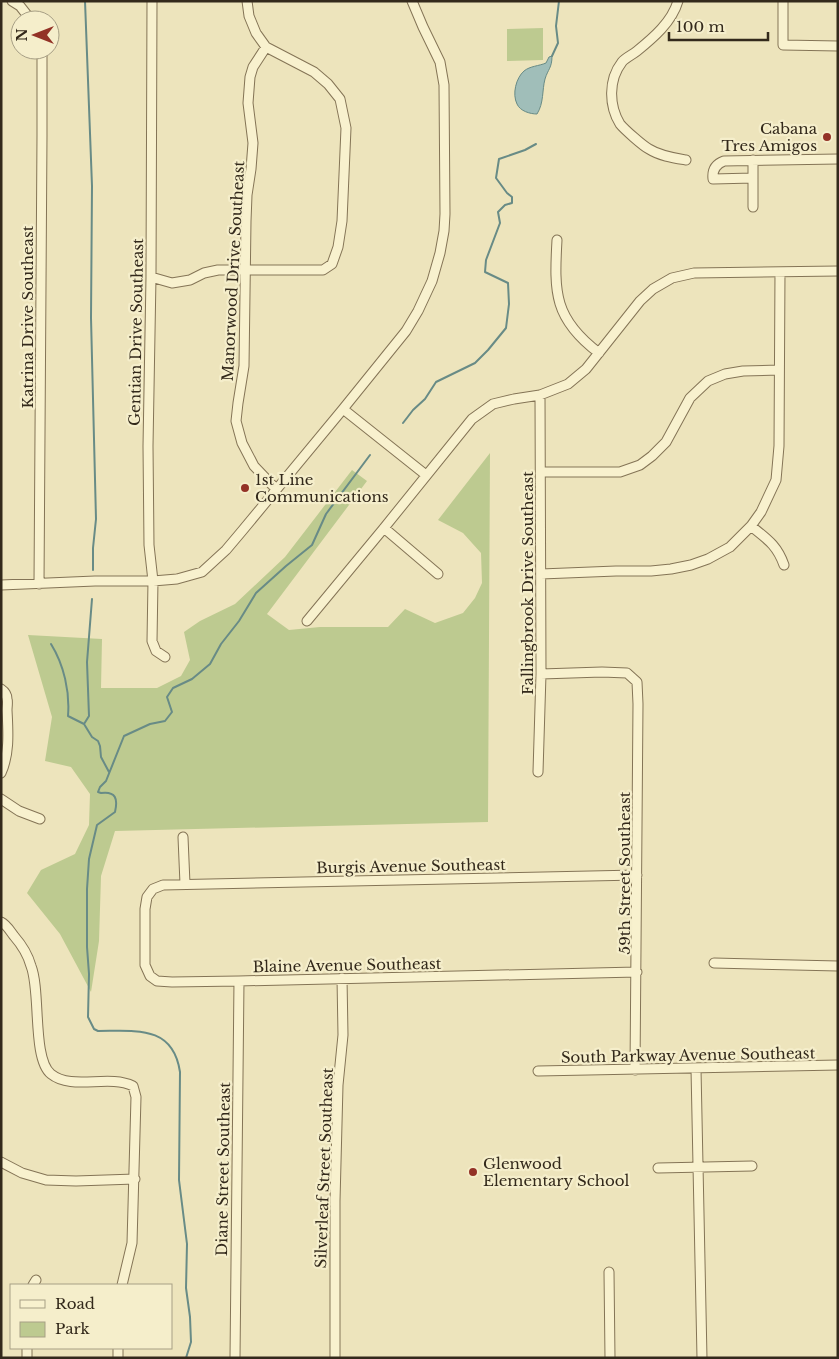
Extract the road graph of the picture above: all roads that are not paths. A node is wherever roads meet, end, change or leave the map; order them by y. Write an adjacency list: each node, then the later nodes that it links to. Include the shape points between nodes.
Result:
1 (12, 1): 7 (street)
2 (152, 1): 20 (street, Gentian Drive Southeast)
3 (247, 1): 9 (street, via 256,33)
4 (412, 1): 24 (street, via 440,62 444,85 444,231 432,281 418,312)
5 (678, 1): 12 (street, via 659,32 622,61 611,90 612,104 621,125 650,150)
6 (783, 1): 8 (street, via 783,46)
7 (23, 10)
8 (838, 46)
9 (266, 47): 17 (street, Manorwood Drive Southeast, via 253,67 248,90 253,143 247,195); 17 (street, via 314,72 340,99 346,128 342,220 332,264 323,270)
10 (42, 60): 34 (street, Katrina Drive Southeast)
11 (838, 159): 13 (street)
12 (686, 160)
13 (753, 160): 14 (street); 14 (street, via 719,163 714,169 713,179)
14 (753, 178): 15 (street)
15 (754, 206)
16 (557, 240): 21 (street, via 555,272 559,304 570,325)
17 (246, 270): 20 (street, via 218,270 172,283); 27 (street, Manorwood Drive Southeast, via 244,366 236,422 254,466)
18 (838, 271): 19 (street)
19 (780, 272): 21 (street, via 694,273 672,278 640,301); 22 (street)
20 (151, 277): 33 (street, Gentian Drive Southeast, via 148,446 149,544)
21 (599, 353): 23 (street, via 568,384)
22 (779, 370): 25 (street, via 743,371 708,381 690,398 666,442 640,465 620,472); 28 (street, via 776,480)
23 (540, 395): 25 (street, Fallingbrook Drive Southeast); 26 (street, via 493,404 472,419)
24 (343, 409): 26 (street); 27 (street)
25 (541, 472): 32 (street, Fallingbrook Drive Southeast)
26 (426, 475): 29 (street)
27 (276, 489): 33 (street, via 226,550 202,572 178,579)
28 (751, 526): 30 (street, via 779,552); 32 (street, via 730,547 691,565 651,571)
29 (384, 528): 31 (street); 36 (street)
30 (784, 565)
31 (438, 574)
32 (541, 574): 38 (street, Fallingbrook Drive Southeast)
33 (153, 581): 34 (street); 37 (street, Gentian Drive Southeast, via 152,641 156,651)
34 (38, 584): 35 (street)
35 (1, 585)
36 (307, 621)
37 (164, 657)
38 (541, 674): 40 (street, Fallingbrook Drive Southeast); 45 (street, 59th Street Southeast, via 627,673 637,682)
39 (2, 689): 41 (street, via 7,698 8,743)
40 (538, 772)
41 (1, 773)
42 (1, 799): 43 (street)
43 (40, 819)
44 (183, 838): 46 (street)
45 (637, 875): 46 (street, Burgis Avenue Southeast); 50 (street, 59th Street Southeast)
46 (185, 884): 52 (street, Blaine Avenue Southeast, via 164,885 153,889 147,897 145,965 150,976 157,981 172,982)
47 (1, 922): 61 (street, via 19,942 31,965 37,995 40,1050 49,1073 60,1080 72,1082 125,1082 133,1086 136,1097)
48 (714, 963): 49 (street)
49 (838, 966)
50 (637, 972): 51 (street, Blaine Avenue Southeast); 55 (street, 59th Street Southeast)
51 (342, 978): 52 (street, Blaine Avenue Southeast); 65 (street, Silverleaf Street Southeast, via 343,1035 338,1085 335,1201)
52 (239, 981): 64 (street, Diane Street Southeast)
53 (838, 1065): 54 (street, South Parkway Avenue Southeast)
54 (696, 1069): 55 (street, South Parkway Avenue Southeast); 59 (street)
55 (635, 1070): 56 (street, South Parkway Avenue Southeast)
56 (538, 1071)
57 (1, 1162): 61 (street, via 46,1180)
58 (752, 1166): 59 (street)
59 (697, 1167): 60 (street); 67 (street)
60 (658, 1168)
61 (134, 1179): 63 (street, via 132,1244)
62 (609, 1272): 66 (street)
63 (122, 1284)
64 (235, 1358)
65 (335, 1358)
66 (610, 1358)
67 (702, 1358)

